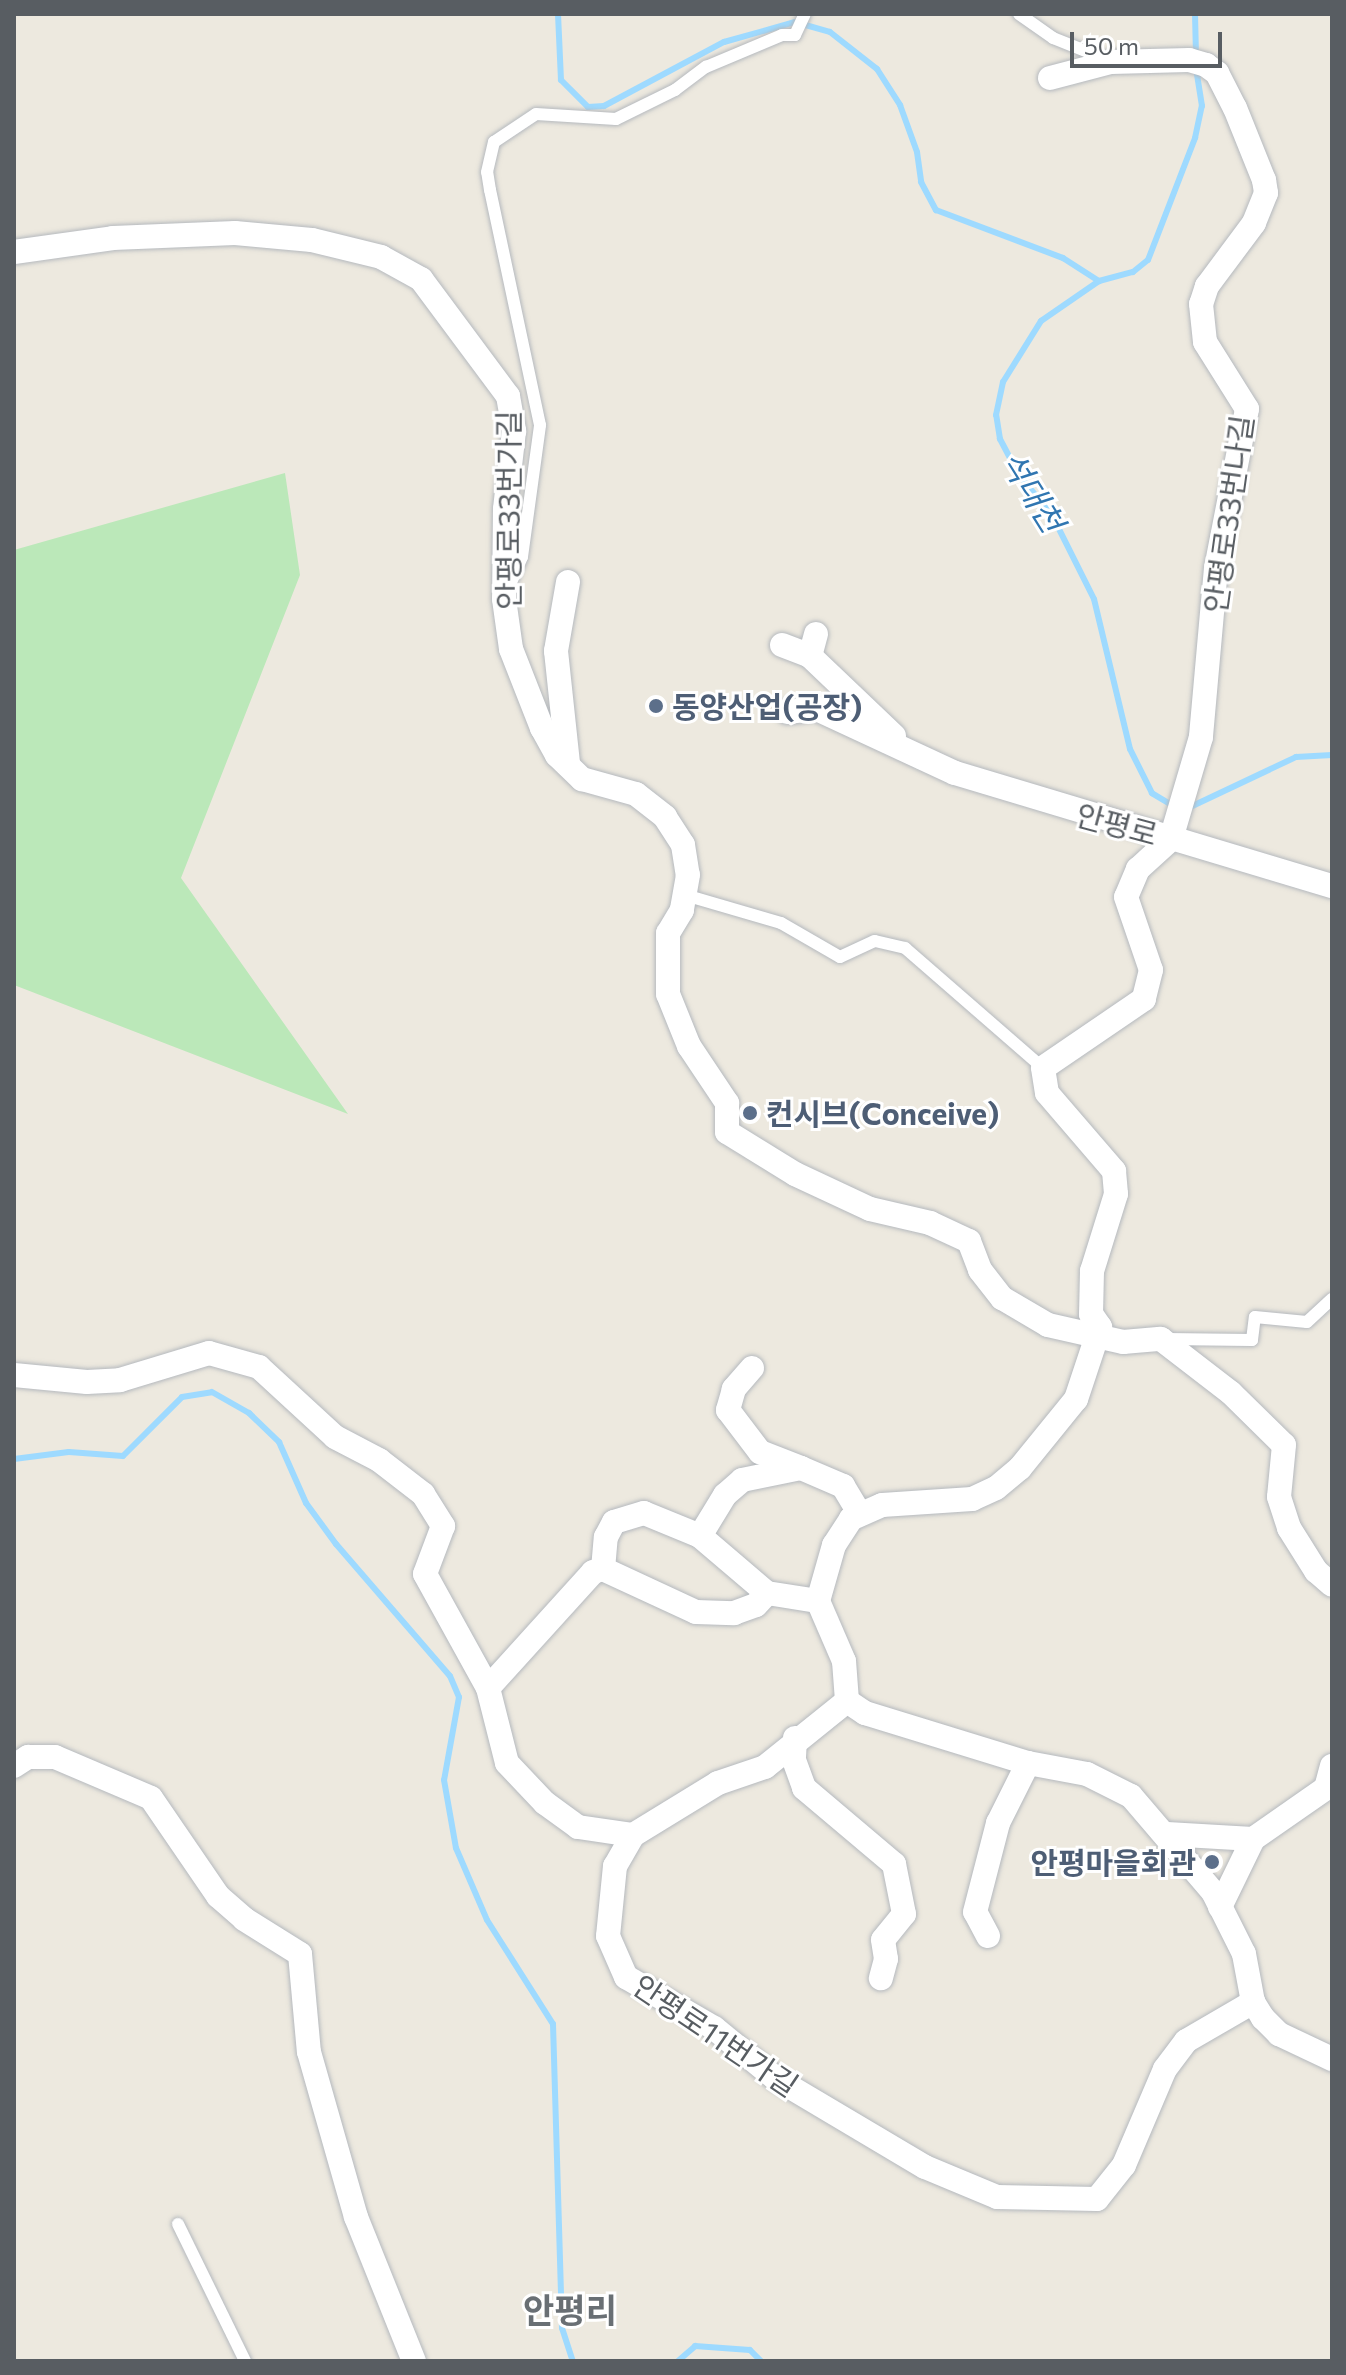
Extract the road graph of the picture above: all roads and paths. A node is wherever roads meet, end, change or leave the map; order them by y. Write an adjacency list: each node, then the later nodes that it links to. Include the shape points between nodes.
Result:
1 (1019, 14): 3 (lane, via 1053,38)
2 (800, 21): 7 (lane, via 616,119 536,114 494,142 487,172 540,425 522,557)
3 (1111, 62): 4 (street, 안평로33번나길); 12 (street, 안평로33번나길, via 1198,62 1217,73 1256,154 1266,193 1254,223 1207,286 1201,304 1205,342 1243,395 1247,417 1216,568 1201,737)
4 (1050, 78)
5 (14, 252): 7 (street, 안평로33번가길, via 113,238 235,233 312,240 381,257 421,279 508,396 514,431 505,509)
6 (568, 582): 11 (street, via 556,651)
7 (504, 599): 11 (street, 안평로33번가길, via 511,649 528,697 557,755)
8 (782, 645): 10 (street, via 813,645)
9 (787, 712): 10 (street, via 817,709)
10 (907, 749): 12 (street, 안평로, via 955,773)
11 (569, 766): 14 (street, 안평로33번가길, via 582,779 636,794 665,817 683,845)
12 (1177, 818): 13 (street, 안평로); 15 (street, via 1138,869 1126,897 1151,970 1144,999)
13 (1332, 886)
14 (685, 895): 15 (lane, via 781,923 840,957 875,941 905,948); 17 (street, 안평로33번가길, via 668,933 668,994 689,1046 727,1103 727,1132 795,1174 870,1209 930,1223 969,1241 980,1270 1002,1298 1048,1325)
15 (1043, 1068): 17 (street, via 1047,1093 1114,1171 1116,1194 1092,1271 1091,1314 1100,1327)
16 (1332, 1299): 18 (lane, via 1307,1322 1255,1317 1252,1340)
17 (1096, 1338): 18 (street); 22 (street, via 1070,1407 996,1488 972,1499 882,1505)
18 (1161, 1339): 25 (street, via 1231,1393 1284,1445 1279,1497 1289,1528 1316,1571)
19 (752, 1368): 21 (street, via 734,1389 728,1410 760,1452)
20 (14, 1375): 28 (street, via 120,1380 209,1353 259,1367 335,1437 379,1460 423,1494 443,1526 425,1574)
21 (801, 1468): 22 (street, via 843,1486); 23 (street, via 742,1480 725,1495)
22 (860, 1514): 27 (street, via 834,1545)
23 (700, 1536): 24 (street, via 644,1513 614,1522 606,1537); 26 (street)
24 (603, 1569): 26 (street, via 696,1612 734,1613 756,1605); 28 (street, via 593,1572)
25 (1332, 1585)
26 (767, 1593): 27 (street)
27 (818, 1601): 29 (street, via 844,1661)
28 (488, 1688): 35 (street, via 507,1763 545,1803 578,1827)
29 (847, 1701): 30 (street); 31 (street, via 865,1713)
30 (795, 1738): 35 (street, via 765,1767 718,1783); 39 (street, via 794,1760 804,1788 894,1864 904,1914 883,1940)
31 (1028, 1763): 34 (street, via 1111,1784 1131,1796); 38 (street, via 998,1823 975,1912)
32 (14, 1766): 44 (street, via 28,1757 55,1757 151,1798 218,1896 300,1954 313,2067 356,2217)
33 (1332, 1766): 36 (street, via 1326,1788)
34 (1167, 1834): 36 (street); 37 (street)
35 (633, 1835): 40 (street, 안평로11번가길, via 615,1866 608,1936 626,1977 714,2028 775,2078 925,2167 997,2197 1097,2199 1124,2165 1165,2069 1186,2041)
36 (1253, 1839): 37 (street)
37 (1220, 1907): 40 (street, via 1244,1954)
38 (988, 1936)
39 (881, 1978)
40 (1253, 2002): 41 (street, via 1279,2034)
41 (1332, 2059)
42 (178, 2224): 43 (lane)
43 (245, 2361)
44 (414, 2361)

